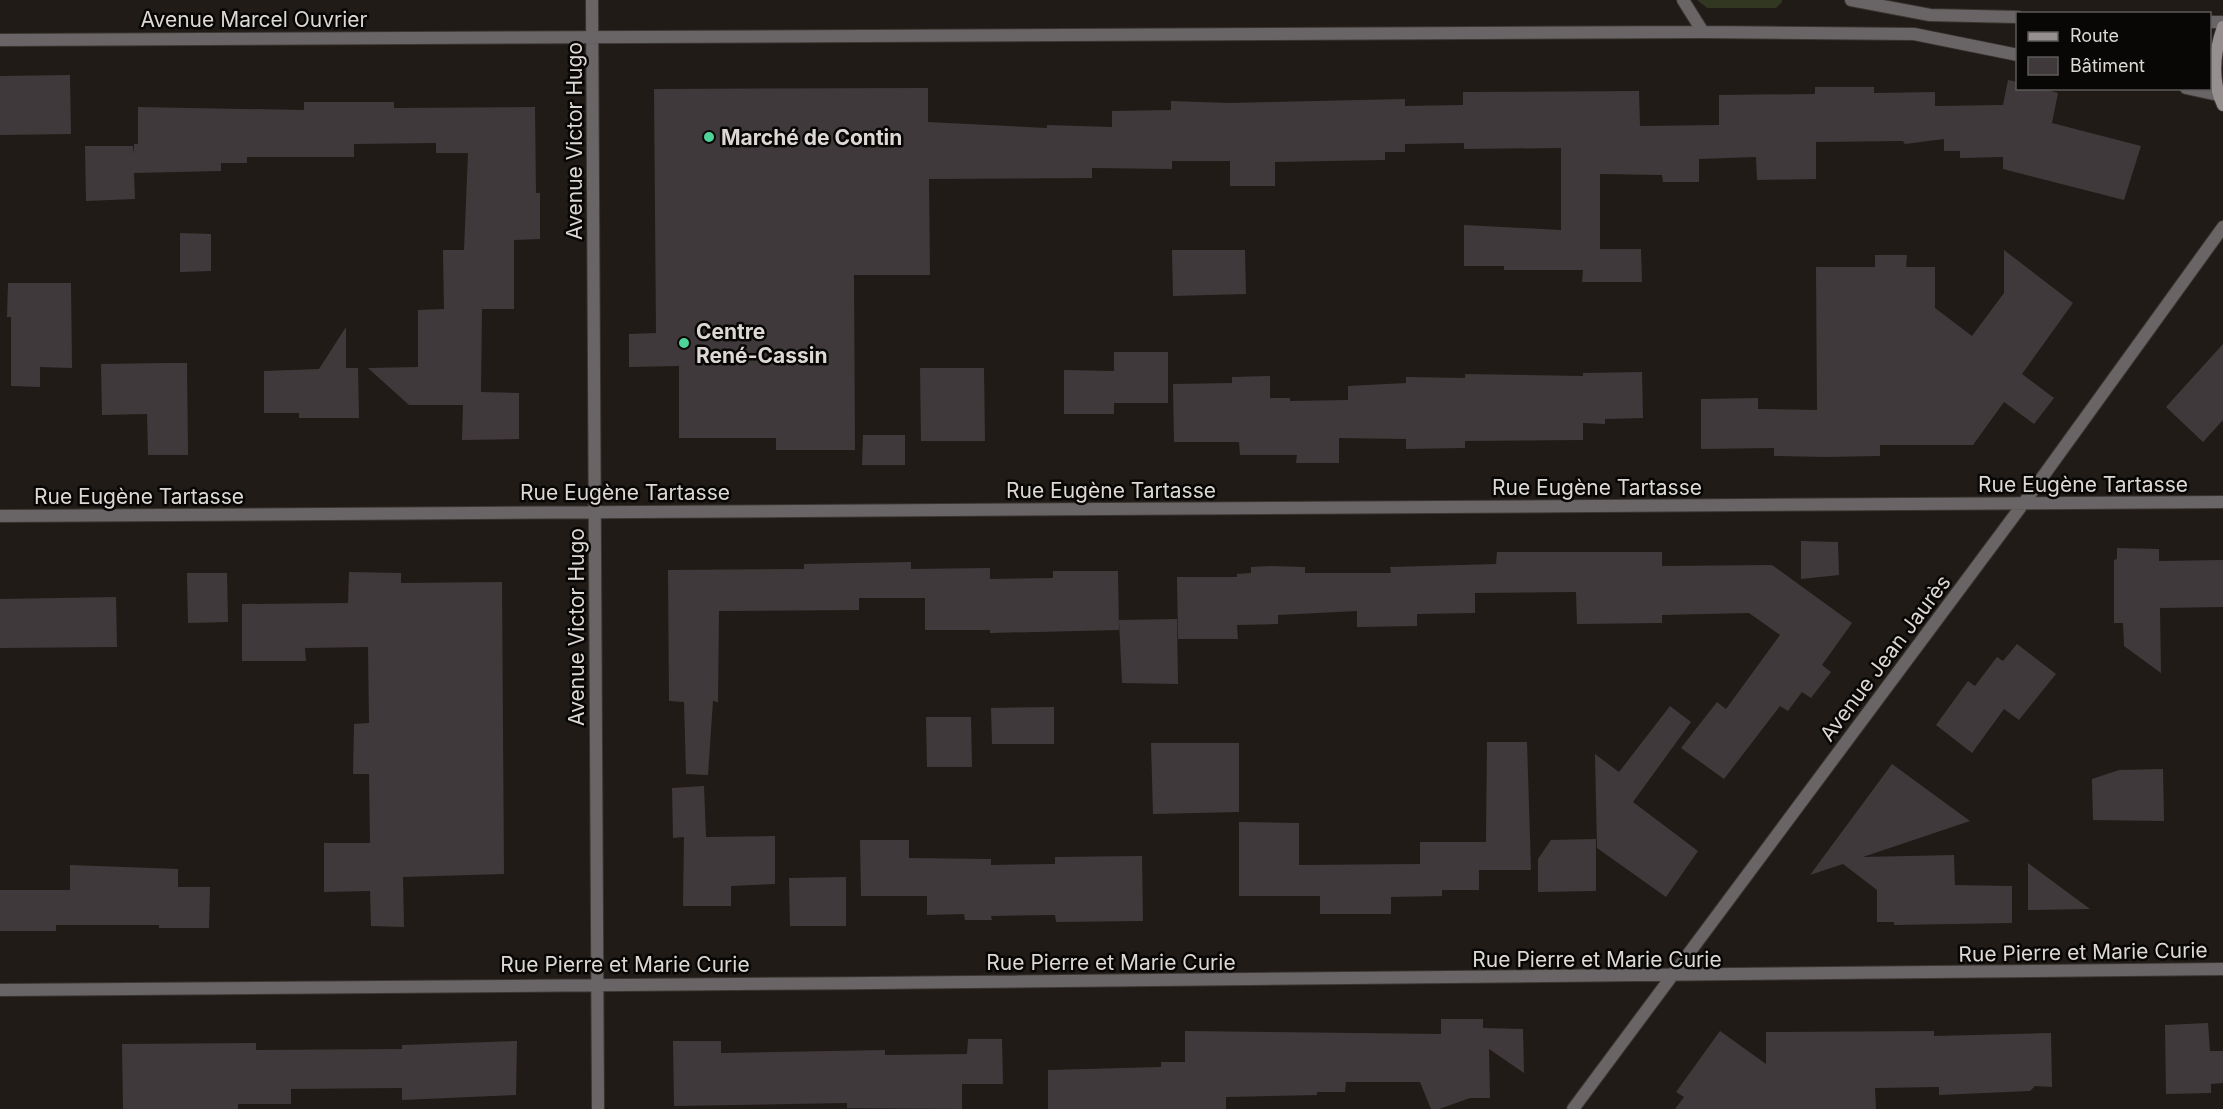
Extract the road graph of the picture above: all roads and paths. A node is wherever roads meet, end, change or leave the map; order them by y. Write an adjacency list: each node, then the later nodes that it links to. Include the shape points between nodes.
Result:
1 (592, 0): 7 (street, Avenue Victor Hugo)
2 (1683, 0): 6 (street)
3 (1851, 0): 4 (street, via 1930,15)
4 (2016, 17)
5 (2223, 27): 11 (street, via 2214,70)
6 (1702, 32): 7 (street, Avenue Marcel Ouvrier); 9 (street, Avenue Marcel Ouvrier, via 1914,34)
7 (593, 36): 8 (street, Avenue Marcel Ouvrier); 15 (street, Avenue Victor Hugo)
8 (0, 40)
9 (2016, 55)
10 (2192, 90): 11 (street)
11 (2221, 100)
12 (2223, 227): 14 (street, Avenue Jean Jaurès)
13 (2223, 502): 14 (street, Rue Eugène Tartasse)
14 (2023, 504): 15 (street, Rue Eugène Tartasse); 18 (street, Avenue Jean Jaurès)
15 (595, 512): 16 (street, Rue Eugène Tartasse); 19 (street, Avenue Victor Hugo)
16 (0, 516)
17 (2223, 969): 18 (street, Rue Pierre et Marie Curie)
18 (1671, 979): 19 (street, Rue Pierre et Marie Curie); 22 (street, Avenue Jean Jaurès)
19 (596, 984): 20 (street, Rue Pierre et Marie Curie); 21 (street, Avenue Victor Hugo)
20 (0, 990)
21 (598, 1109)
22 (1573, 1109)

